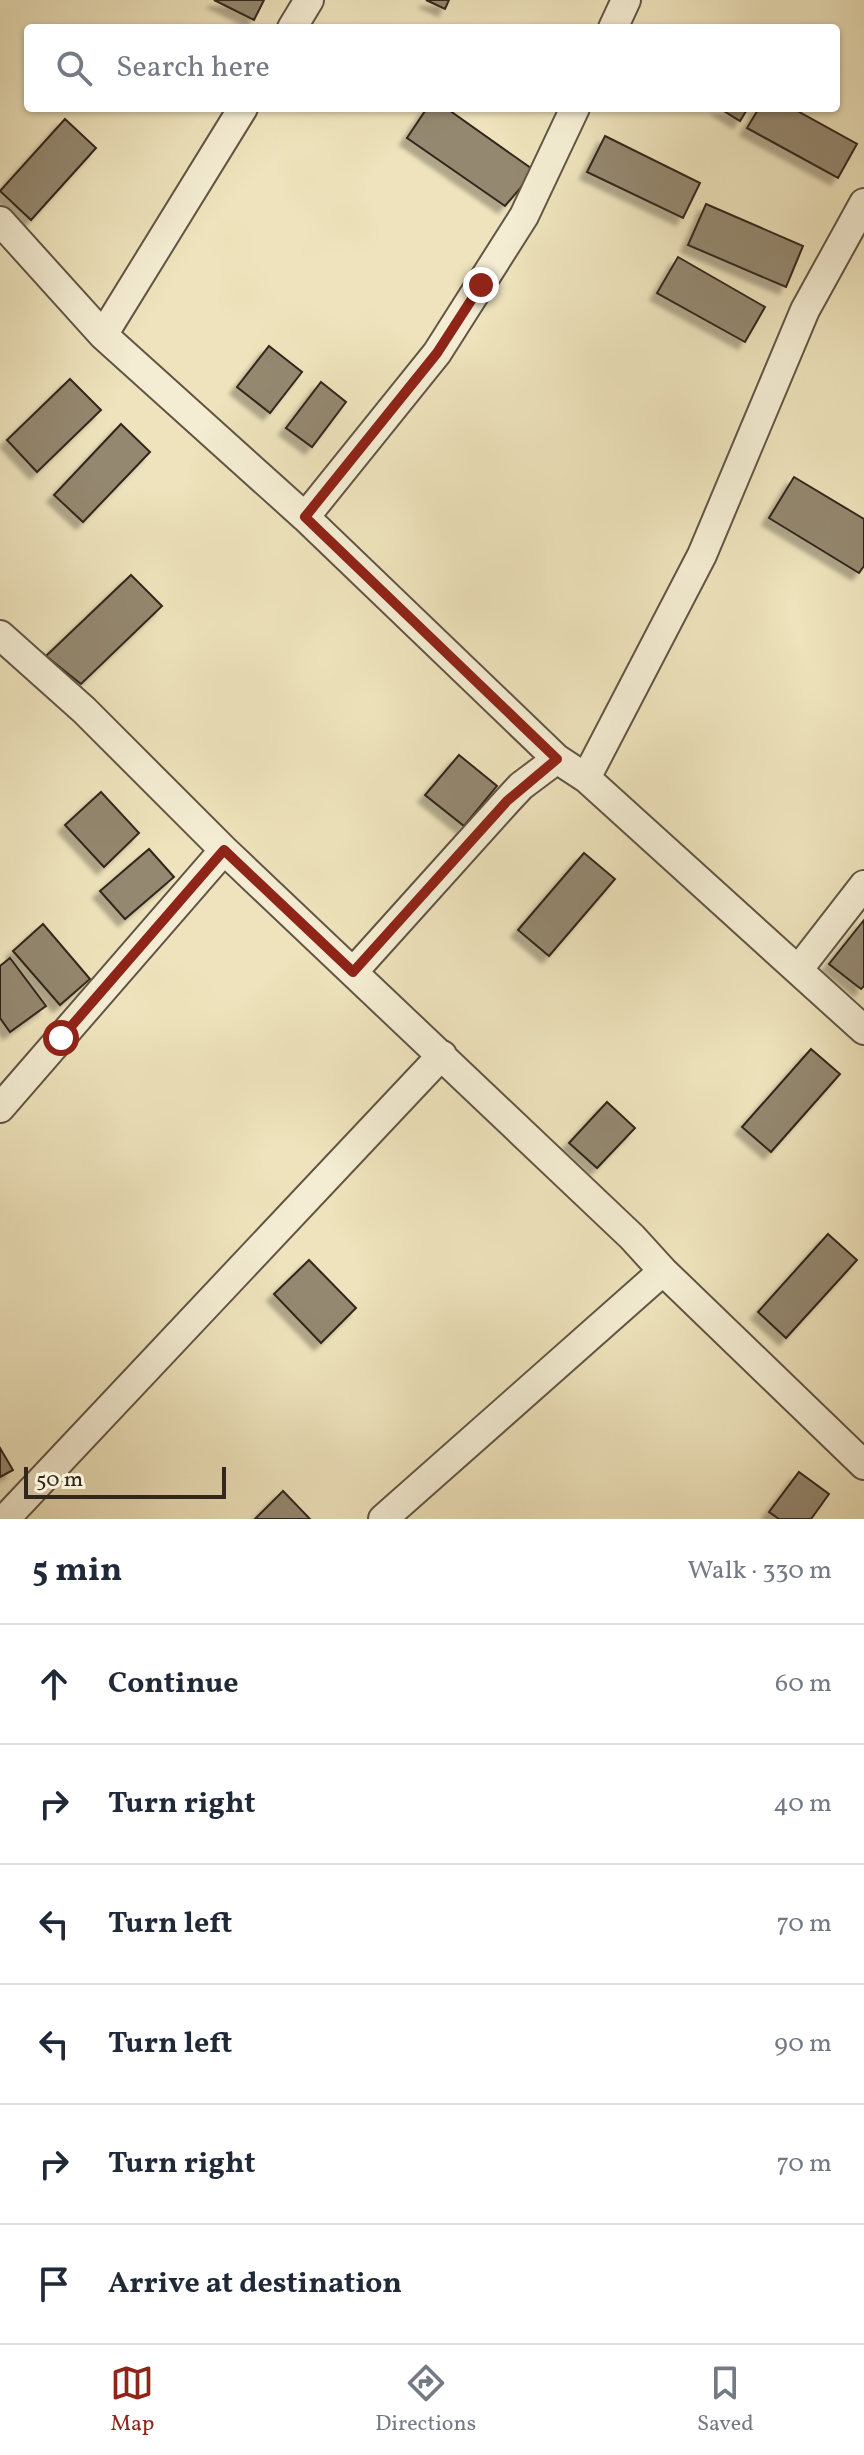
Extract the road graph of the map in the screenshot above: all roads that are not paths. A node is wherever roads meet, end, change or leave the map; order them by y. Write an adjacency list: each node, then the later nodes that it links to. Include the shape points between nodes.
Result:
1 (309, 0): 3 (street)
2 (626, 0): 4 (street)
3 (294, 24)
4 (615, 24)
5 (241, 112): 9 (street)
6 (573, 112): 10 (street, via 524,216 437,353)
7 (864, 203): 13 (street, via 805,310 702,555)
8 (0, 221): 9 (street)
9 (103, 335): 10 (street)
10 (305, 517): 12 (street)
11 (1, 639): 14 (street, via 84,710)
12 (557, 759): 13 (street); 17 (street, via 507,801)
13 (586, 778): 16 (street)
14 (224, 850): 17 (street); 20 (street)
15 (864, 885): 16 (street)
16 (798, 970): 18 (street)
17 (353, 972): 19 (street)
18 (864, 1030)
19 (442, 1055): 21 (street); 23 (street)
20 (0, 1108)
21 (663, 1271): 22 (street); 24 (street)
22 (864, 1465)
23 (5, 1519)
24 (383, 1519)

